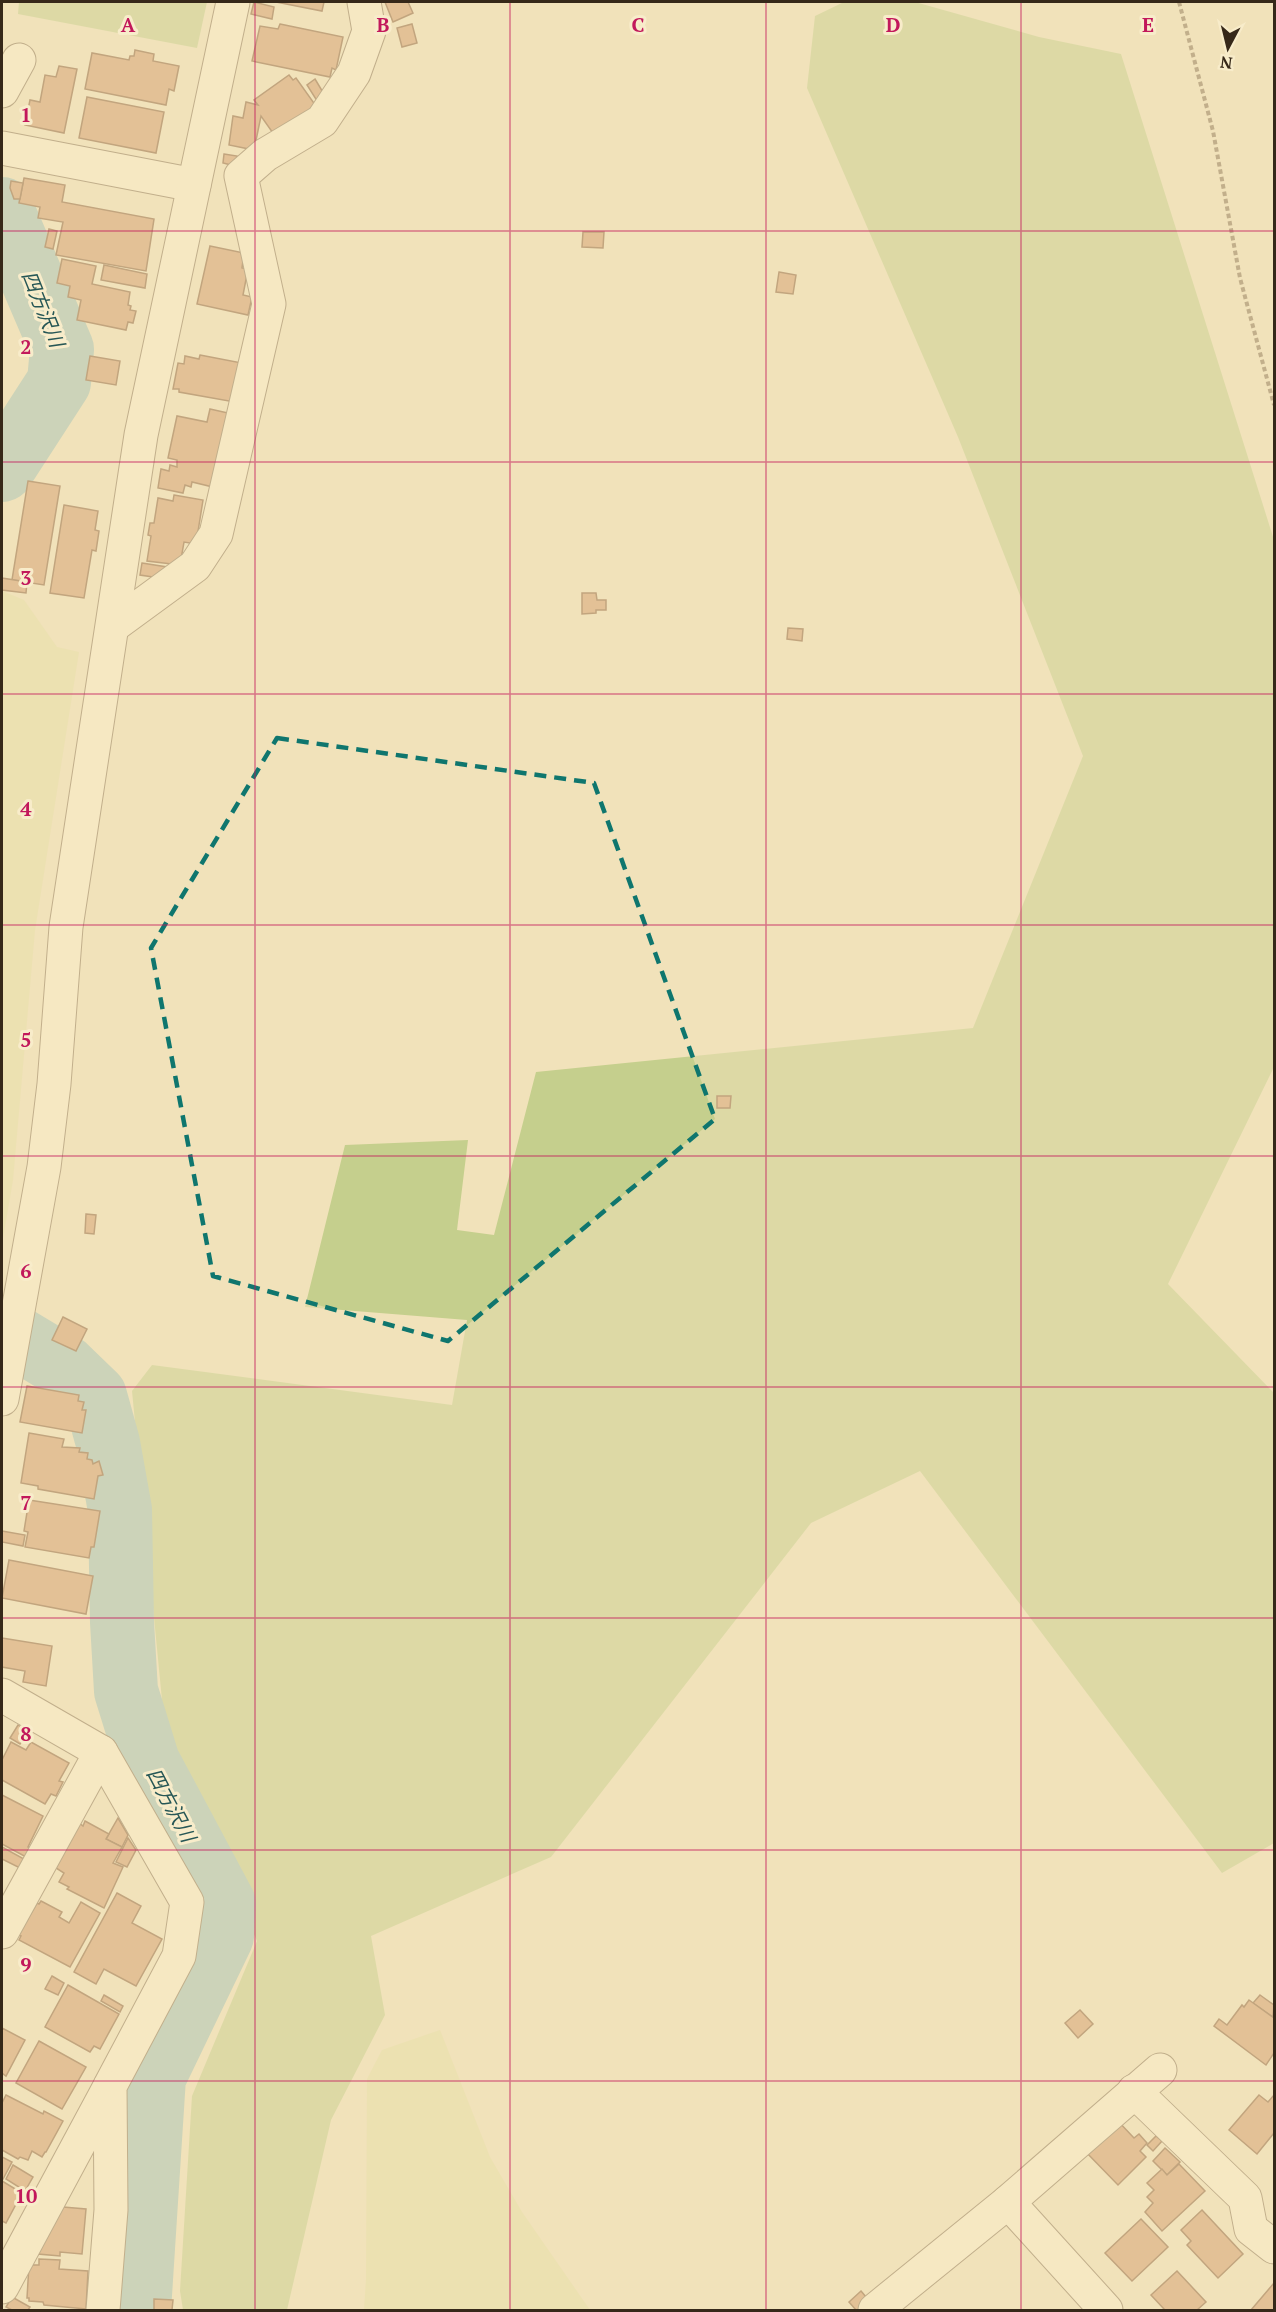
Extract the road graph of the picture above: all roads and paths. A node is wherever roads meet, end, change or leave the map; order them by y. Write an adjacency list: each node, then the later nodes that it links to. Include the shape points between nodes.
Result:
1 (233, 2): 8 (street)
2 (364, 2): 7 (street, via 369,31 354,73 322,121 264,155)
3 (1179, 2): 9 (path, via 1213,131 1240,278)
4 (19, 60): 5 (street)
5 (2, 90)
6 (2, 148): 8 (street)
7 (241, 176): 8 (street); 10 (street, via 269,304 216,534 195,566)
8 (196, 177): 10 (street, via 141,435)
9 (1275, 405)
10 (114, 626): 11 (street, via 66,927 44,1167)
11 (2, 1399)
12 (2, 1695): 13 (street)
13 (101, 1752): 14 (street); 16 (street, via 187,1902 179,1956)
14 (2, 1932)
15 (1160, 2070): 17 (street)
16 (110, 2086): 20 (street); 21 (street, via 111,2210)
17 (1134, 2091): 18 (street); 19 (street, via 1245,2198 1251,2229)
18 (1008, 2202): 22 (street); 23 (street)
19 (1275, 2247)
20 (2, 2287)
21 (103, 2310)
22 (875, 2310)
23 (1106, 2310)

